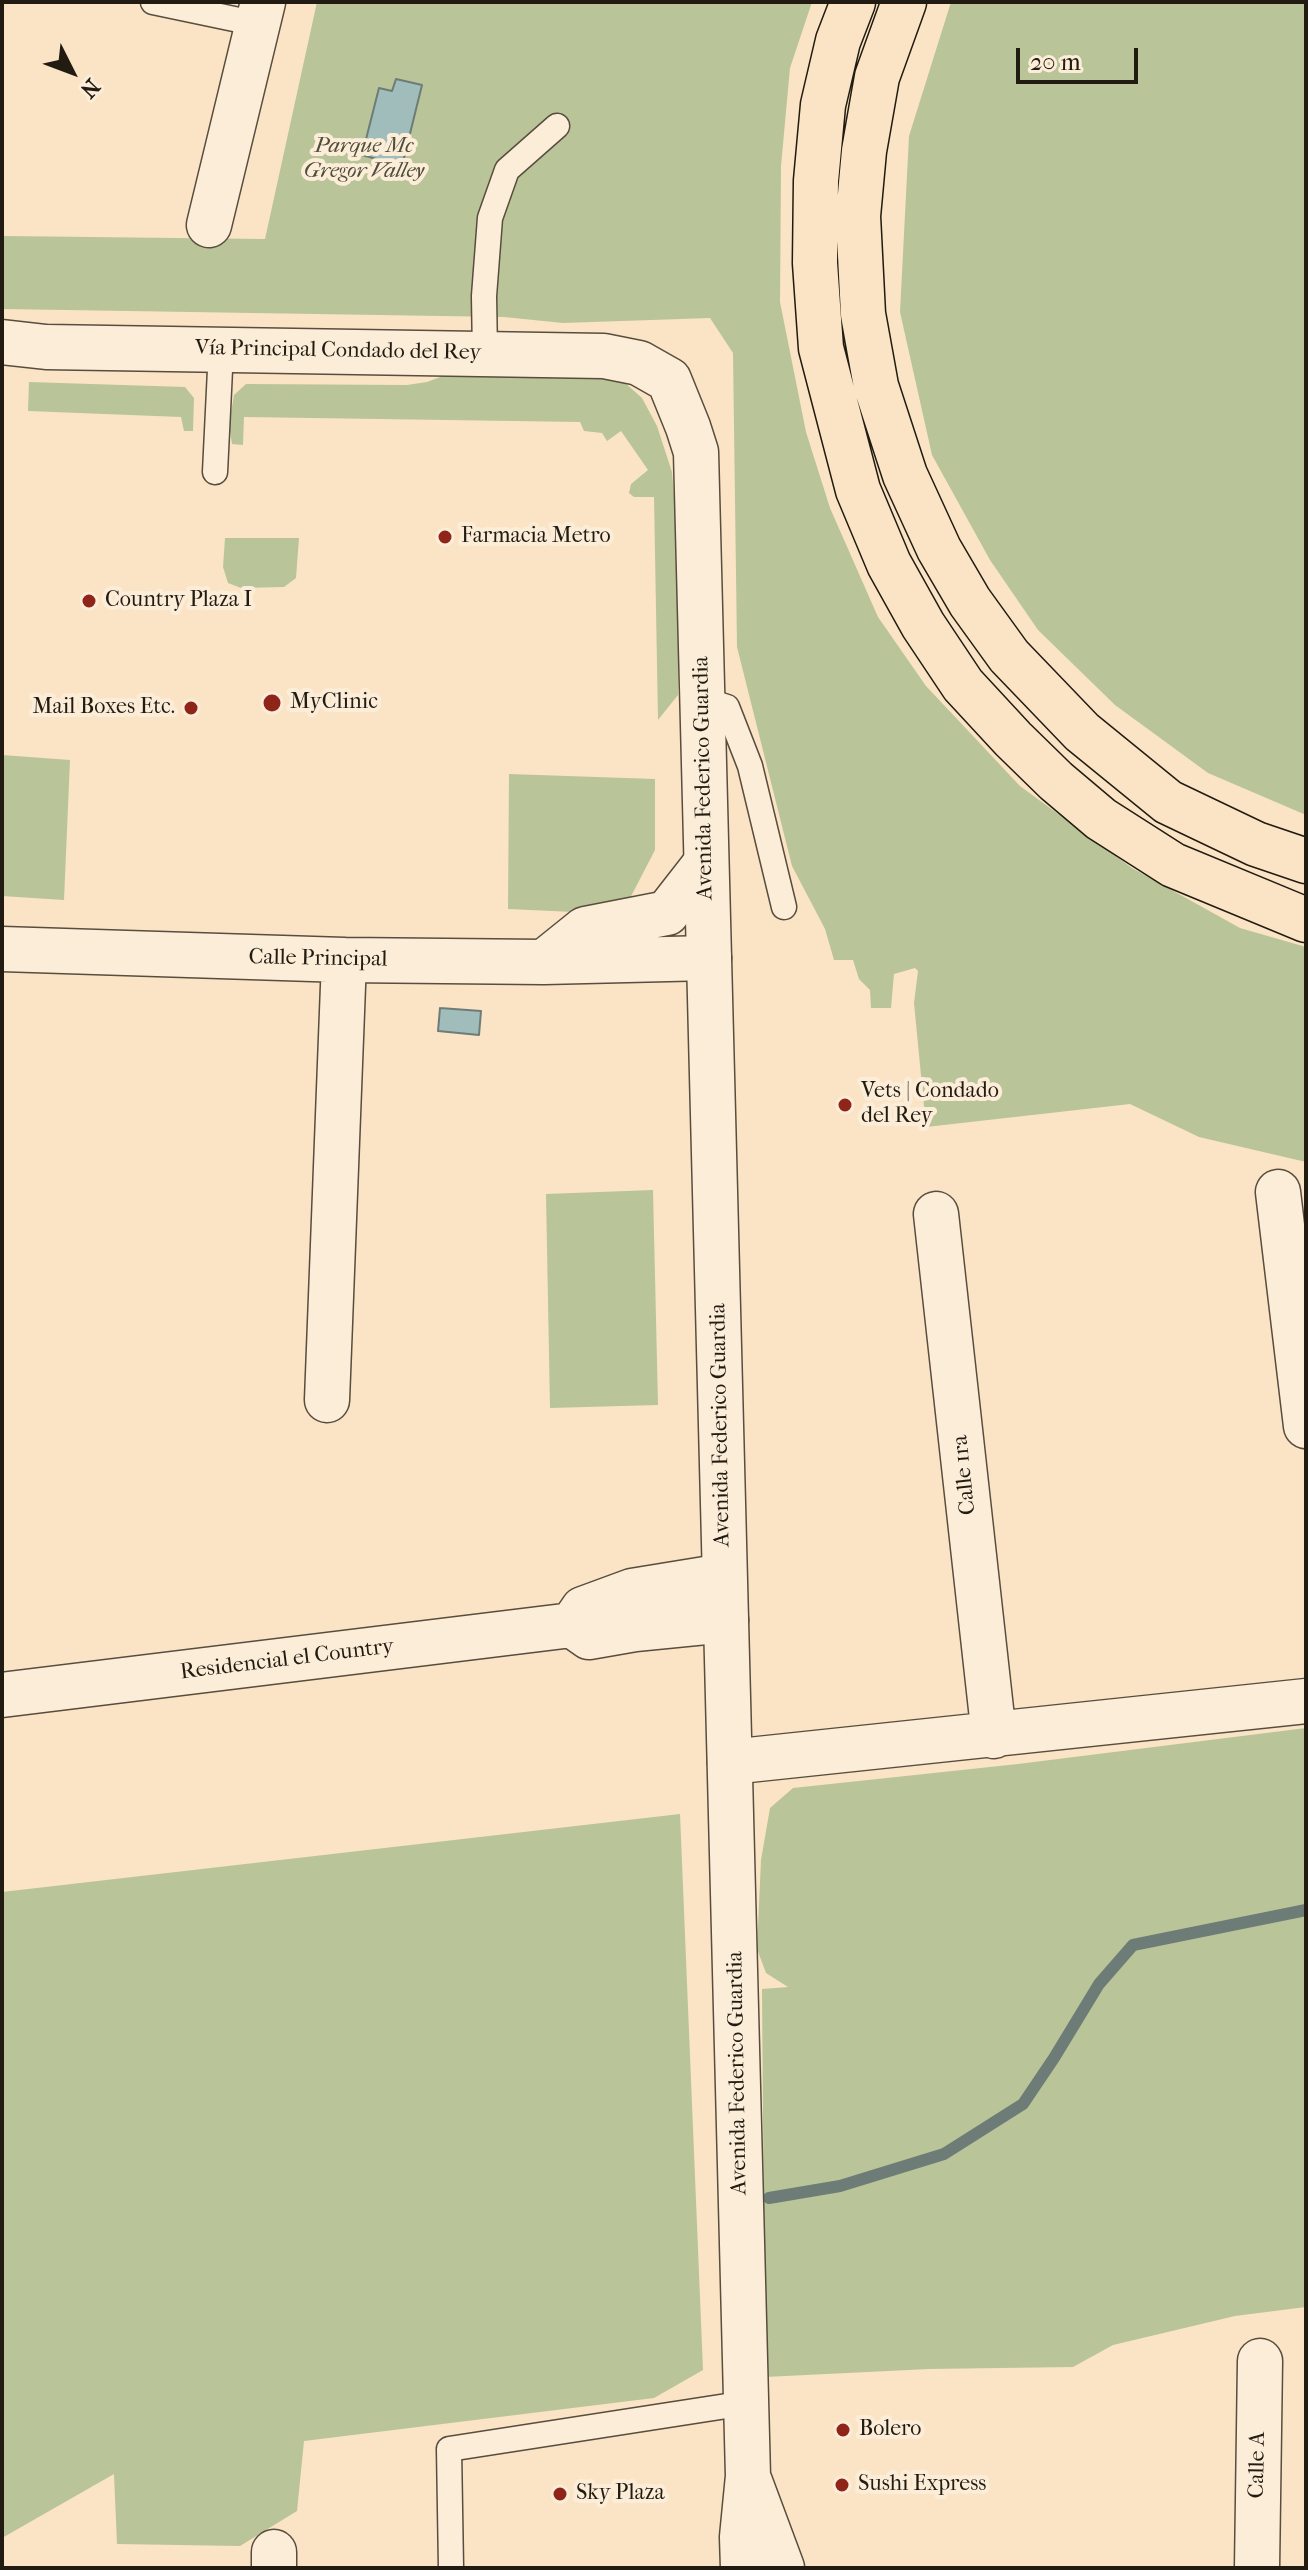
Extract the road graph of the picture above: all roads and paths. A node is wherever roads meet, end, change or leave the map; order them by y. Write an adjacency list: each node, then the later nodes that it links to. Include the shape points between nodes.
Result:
1 (153, 2): 4 (lane)
2 (853, 2): 16 (highway, via 823,105 815,263 821,348 858,490 889,564 963,685 1068,791 1173,865)
3 (904, 2): 13 (highway, via 877,77 858,216 863,314 876,386 916,500 955,576 1009,656 1082,732 1168,802 1256,844)
4 (261, 13): 6 (street)
5 (557, 126): 9 (lane, via 507,170 490,218)
6 (209, 225)
7 (2, 342): 8 (street, Vía Principal Condado del Rey)
8 (221, 349): 9 (street, Vía Principal Condado del Rey); 11 (lane)
9 (485, 354): 10 (street, Vía Principal Condado del Rey, via 604,356 639,363)
10 (669, 380): 12 (street, Avenida Federico Guardia, via 696,452)
11 (215, 472)
12 (702, 699): 14 (street, Avenida Federico Guardia); 15 (lane, via 727,707 744,751)
13 (1306, 861)
14 (706, 863): 18 (street, Avenida Federico Guardia); 20 (street, via 667,913 585,929)
15 (784, 907)
16 (1306, 920)
17 (2, 949): 19 (street, Calle Principal)
18 (709, 958): 20 (street, Calle Principal); 25 (street, Avenida Federico Guardia)
19 (344, 960): 20 (street, Calle Principal); 23 (street)
20 (544, 962)
21 (1278, 1192): 24 (street)
22 (936, 1214): 30 (street, Calle 1ra)
23 (327, 1400)
24 (1306, 1426)
25 (724, 1576): 26 (street, Avenida Federico Guardia); 27 (street, via 632,1591 583,1609)
26 (726, 1620): 27 (street, Residencial el Country, via 589,1637); 31 (street, Avenida Federico Guardia)
27 (572, 1625): 28 (street, Residencial el Country)
28 (2, 1695)
29 (1306, 1701): 30 (street)
30 (994, 1736): 31 (street)
31 (730, 1762): 33 (street, Avenida Federico Guardia)
32 (1260, 2361): 38 (street, Calle A)
33 (746, 2403): 34 (street, Avenida Federico Guardia); 35 (lane, via 449,2449)
34 (748, 2476): 36 (street, Avenida Federico Guardia); 37 (street, Avenida Federico Guardia)
35 (451, 2568)
36 (743, 2568)
37 (782, 2568)
38 (1257, 2568)

